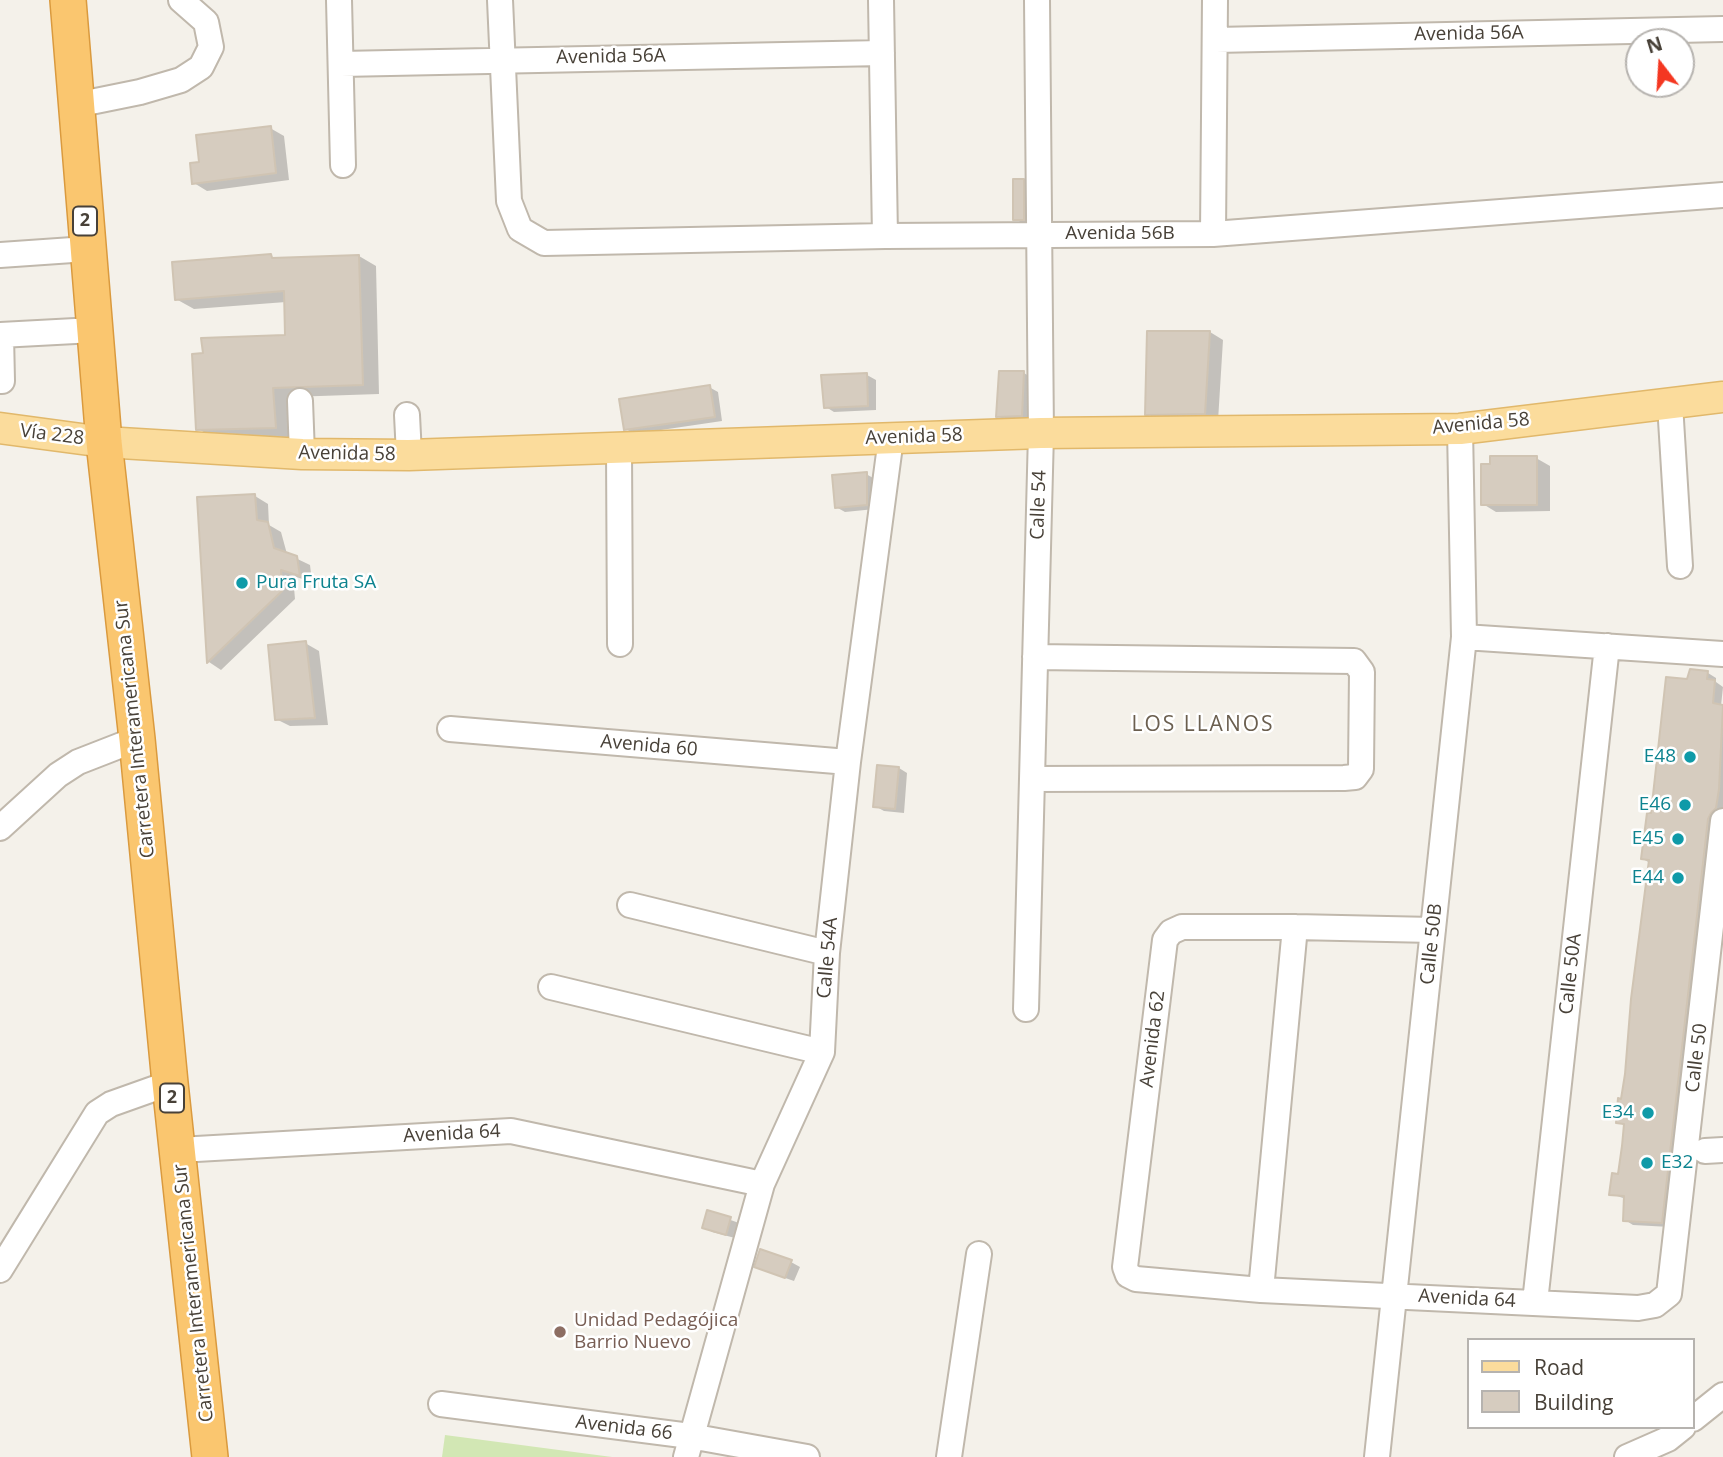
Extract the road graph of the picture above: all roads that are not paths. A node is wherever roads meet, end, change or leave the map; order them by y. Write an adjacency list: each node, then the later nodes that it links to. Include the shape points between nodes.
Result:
1 (68, 0): 13 (highway, Carretera Interamericana Sur / 2)
2 (181, 0): 13 (street, via 206,22 211,47 201,67 180,80)
3 (339, 0): 12 (street)
4 (500, 0): 11 (street)
5 (881, 0): 10 (street)
6 (1037, 0): 16 (street, Calle 54)
7 (1215, 0): 9 (street)
8 (1723, 29): 9 (street, Avenida 56A)
9 (1216, 40): 17 (street)
10 (882, 53): 11 (street, Avenida 56A); 18 (street)
11 (503, 59): 12 (street, Avenida 56A); 18 (street, Avenida 56B, via 509,201 520,229 544,243)
12 (341, 64): 14 (street)
13 (76, 105): 19 (highway, Carretera Interamericana Sur / 2)
14 (343, 164)
15 (1723, 195): 17 (street, Avenida 56B)
16 (1039, 234): 17 (street, Avenida 56B); 18 (street, Avenida 56B); 30 (street, Calle 54)
17 (1213, 234)
18 (885, 236)
19 (87, 249): 20 (street); 21 (highway, Carretera Interamericana Sur / 2)
20 (0, 256)
21 (94, 330): 22 (street); 32 (highway, Carretera Interamericana Sur / 2)
22 (0, 335): 23 (street)
23 (0, 381)
24 (1723, 397): 26 (main road, Avenida 58)
25 (300, 401): 34 (street)
26 (1670, 404): 29 (main road, Avenida 58); 36 (street)
27 (407, 415): 35 (street)
28 (0, 428): 32 (main road, Vía 228)
29 (1460, 429): 30 (main road, Avenida 58); 37 (street, Calle 50B)
30 (1041, 433): 31 (main road, Avenida 58); 41 (street, Calle 54)
31 (891, 438): 33 (main road, Avenida 58); 44 (street, Calle 54A)
32 (104, 442): 34 (main road, Avenida 58); 43 (highway, Carretera Interamericana Sur / 2)
33 (619, 449): 35 (main road, Avenida 58); 38 (street)
34 (302, 454): 35 (main road, Avenida 58)
35 (410, 455)
36 (1680, 566)
37 (1464, 636): 39 (street); 50 (street, Calle 50B)
38 (620, 644)
39 (1607, 646): 40 (street); 64 (street, Calle 50A)
40 (1723, 654)
41 (1035, 657): 45 (street, Calle 54); 45 (street, via 1354,661 1362,672 1361,768 1355,777)
42 (450, 729): 44 (street, Avenida 60)
43 (137, 739): 47 (street, via 68,768); 56 (highway, Carretera Interamericana Sur / 2)
44 (848, 762): 52 (street, Calle 54A)
45 (1032, 779): 54 (street, Calle 54)
46 (1723, 821): 51 (street, Calle 50)
47 (0, 828)
48 (630, 905): 52 (street)
49 (1295, 927): 50 (street, Avenida 62); 61 (street); 61 (street, Avenida 62, via 1182,927 1165,940 1125,1267 1136,1279)
50 (1433, 930): 63 (street, Calle 50B)
51 (1717, 937): 62 (street, Calle 50)
52 (827, 953): 55 (street, Calle 54A)
53 (551, 987): 55 (street)
54 (1026, 1009)
55 (822, 1052): 58 (street, Calle 54A)
56 (170, 1083): 57 (highway, Carretera Interamericana Sur / 2); 60 (street, via 97,1113)
57 (179, 1150): 58 (street, Avenida 64, via 511,1130); 70 (highway, Carretera Interamericana Sur / 2)
58 (762, 1184): 69 (street, Calle 54A)
59 (979, 1254): 72 (street)
60 (0, 1270)
61 (1261, 1290): 63 (street, Avenida 64)
62 (1670, 1294): 64 (street, Avenida 64, via 1655,1305 1638,1308)
63 (1395, 1295): 64 (street, Avenida 64); 73 (street, Calle 50B)
64 (1535, 1302)
65 (1723, 1395): 67 (street)
66 (440, 1404): 69 (street, Avenida 66)
67 (1695, 1417)
68 (1680, 1429): 74 (street)
69 (688, 1447): 71 (street, Avenida 66)
70 (210, 1457)
71 (807, 1457)
72 (949, 1457)
73 (1377, 1457)
74 (1627, 1457)

